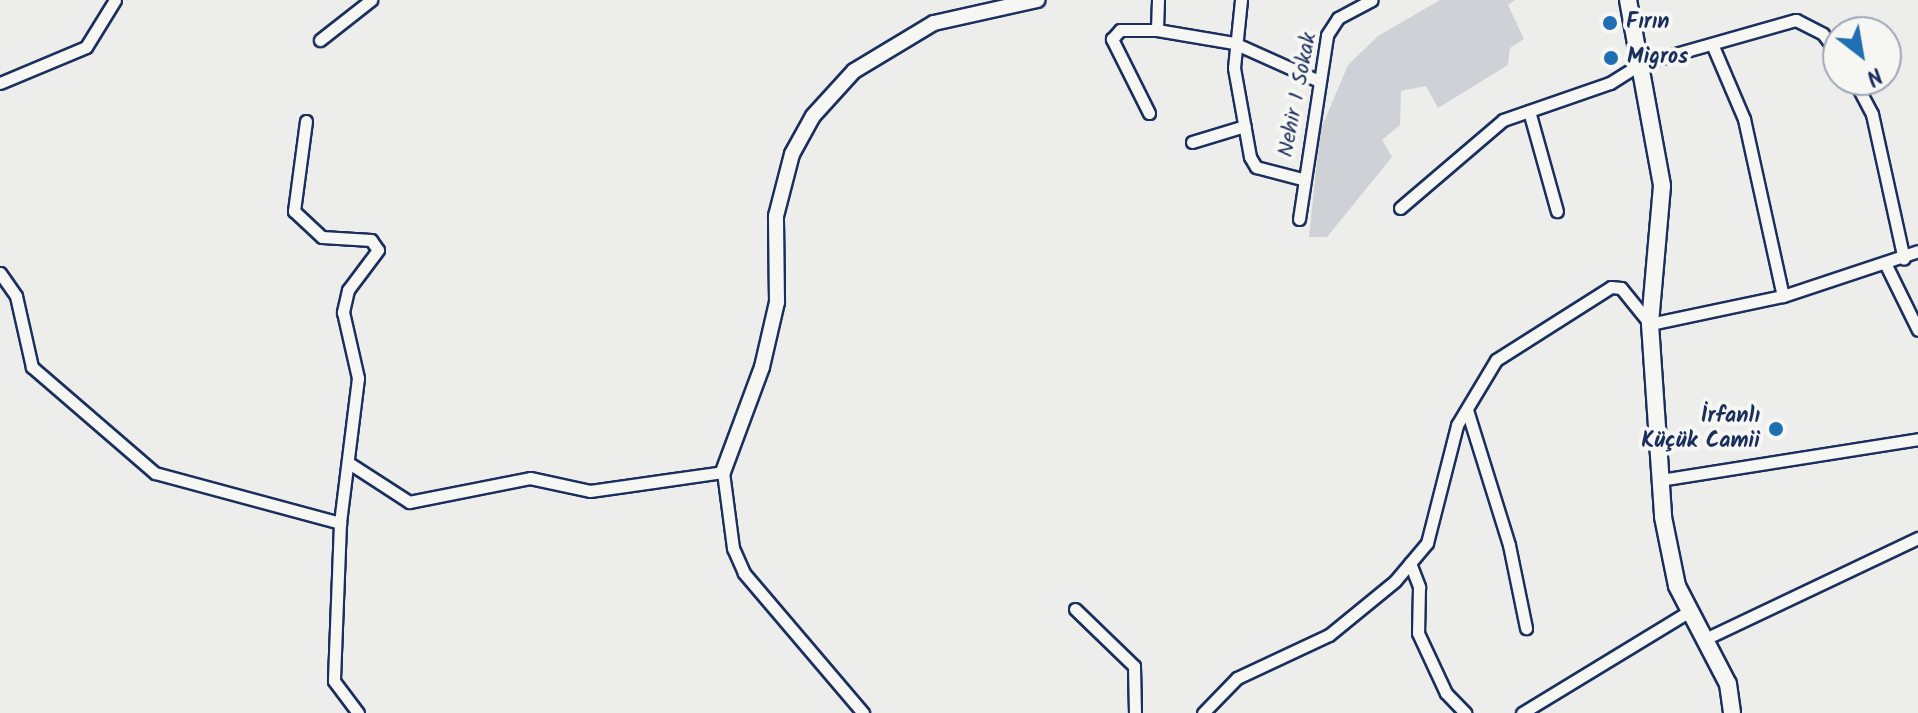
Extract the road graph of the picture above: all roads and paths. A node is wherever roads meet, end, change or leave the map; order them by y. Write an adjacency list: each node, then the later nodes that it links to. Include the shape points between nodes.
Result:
1 (115, 0): 15 (street, via 86,47)
2 (371, 0): 10 (street)
3 (1037, 0): 36 (street, via 934,23 854,71 813,116 792,154 776,216 777,302 762,367)
4 (1158, 0): 8 (street)
5 (1241, 0): 11 (street)
6 (1372, 0): 14 (street, Nehir 1 Sokak, via 1338,18 1327,35)
7 (1628, 0): 13 (main road)
8 (1157, 30): 11 (street); 18 (street, via 1120,30 1112,39)
9 (1822, 33): 12 (street, via 1796,20)
10 (320, 40)
11 (1234, 43): 14 (street); 20 (street)
12 (1712, 44): 13 (street); 30 (street, via 1744,119)
13 (1640, 64): 17 (street, via 1610,83); 31 (main road, via 1662,186)
14 (1319, 81): 22 (street, Nehir 1 Sokak)
15 (0, 83)
16 (1862, 96): 27 (street, via 1872,114)
17 (1529, 111): 23 (street, via 1503,120); 24 (street)
18 (1149, 113)
19 (306, 121): 35 (street, via 294,211 322,237 371,240 378,250 348,290 343,312 358,378)
20 (1245, 126): 21 (street); 22 (street, via 1256,167)
21 (1192, 142)
22 (1302, 179): 25 (street, Nehir 1 Sokak)
23 (1400, 208)
24 (1557, 211)
25 (1299, 219)
26 (1918, 251): 27 (street)
27 (1904, 259): 28 (street)
28 (1887, 267): 30 (street); 32 (street)
29 (0, 273): 38 (street, via 16,296 32,367 155,473)
30 (1783, 296): 31 (street)
31 (1650, 324): 33 (street, via 1621,288 1611,287 1496,360); 37 (main road)
32 (1918, 330)
33 (1467, 410): 40 (street, via 1427,543); 43 (street)
34 (1918, 439): 37 (street)
35 (349, 463): 36 (street, via 409,502 530,478 590,491); 38 (street)
36 (723, 472): 46 (street, via 733,548 744,573)
37 (1660, 480): 42 (main road, via 1677,586)
38 (340, 523): 45 (street, via 334,681)
39 (1918, 538): 44 (street)
40 (1410, 563): 48 (street, via 1329,635 1237,678); 49 (street, via 1419,587 1418,633 1446,693)
41 (1075, 609): 47 (street, via 1134,666)
42 (1690, 611): 44 (main road); 50 (street)
43 (1526, 628)
44 (1705, 639): 51 (main road, via 1728,684)
45 (358, 713)
46 (863, 713)
47 (1135, 713)
48 (1203, 713)
49 (1465, 713)
50 (1522, 713)
51 (1732, 713)

